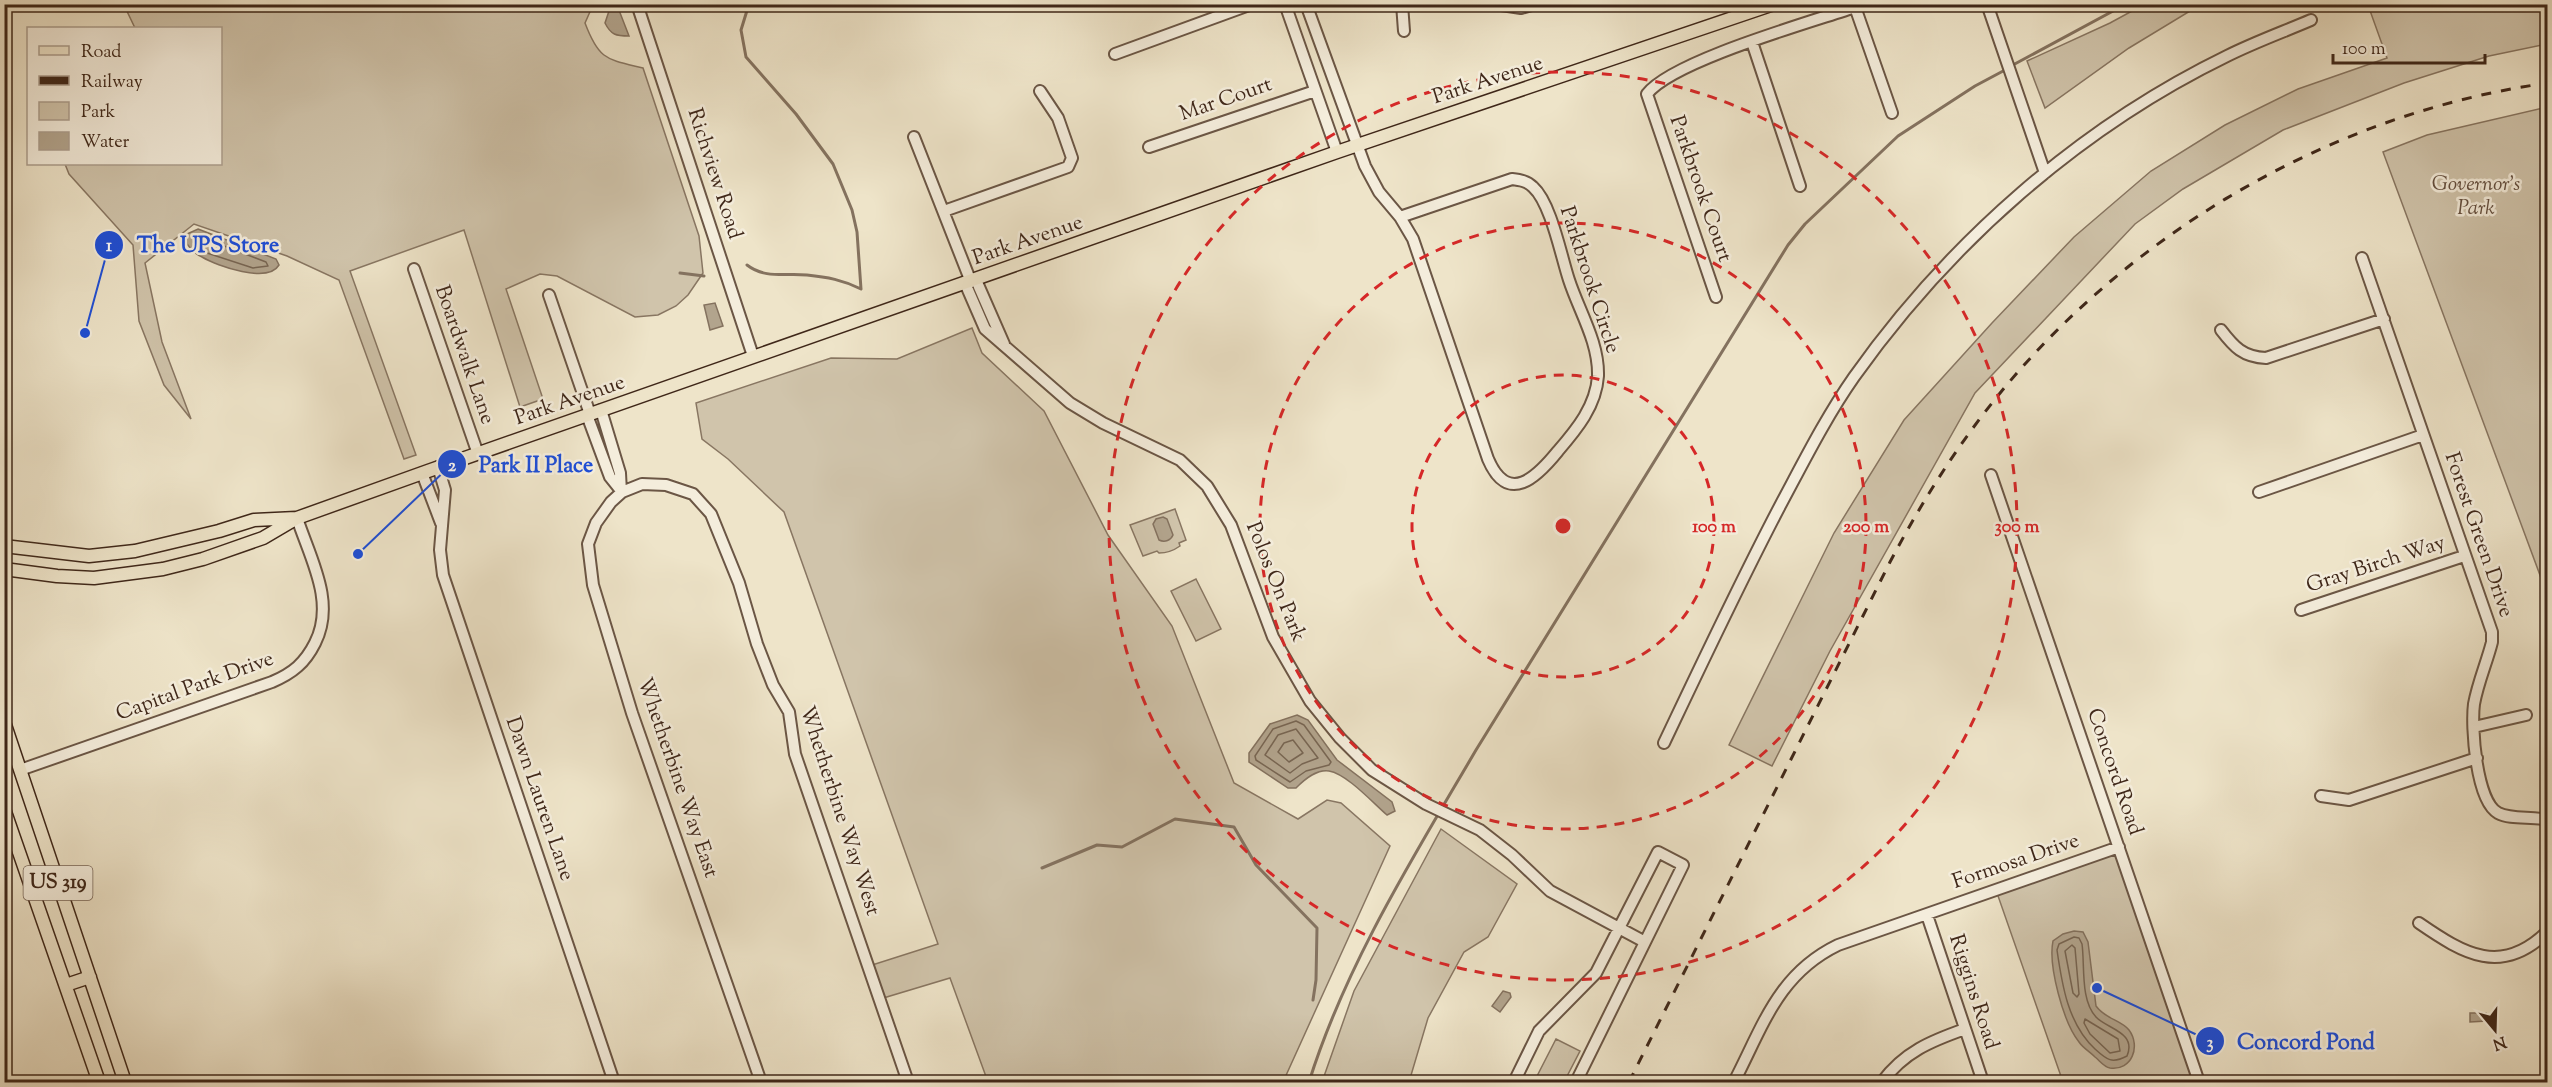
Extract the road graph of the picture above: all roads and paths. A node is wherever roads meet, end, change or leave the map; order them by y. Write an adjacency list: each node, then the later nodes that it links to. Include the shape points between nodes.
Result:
1 (637, 4): 35 (street, Richview Road)
2 (1252, 4): 16 (street)
3 (1285, 4): 14 (street)
4 (1306, 4): 12 (street, Parkbrook Circle)
5 (1402, 4): 13 (street)
6 (1495, 4): 7 (street, via 1521,8)
7 (1535, 4)
8 (1774, 4): 21 (main road, Park Avenue)
9 (1987, 4): 24 (street)
10 (1854, 6): 15 (street); 19 (street)
11 (2311, 20): 24 (street, via 2182,80 2104,128)
12 (1314, 29): 14 (street); 21 (street, Parkbrook Circle)
13 (1404, 31)
14 (1296, 36): 18 (street)
15 (1752, 42): 25 (street); 32 (street, Parkbrook Court, via 1707,57 1667,77 1647,94)
16 (1115, 54)
17 (1040, 91): 26 (street, via 1058,118 1071,164)
18 (1315, 91): 22 (street, Mar Court); 23 (street)
19 (1892, 113)
20 (914, 137): 26 (street, Polos On Park)
21 (1357, 146): 23 (main road, Park Avenue); 27 (street, Parkbrook Circle, via 1379,192)
22 (1149, 147)
23 (1337, 152): 30 (main road, Park Avenue)
24 (2045, 173): 55 (street, via 2000,211 1913,301 1853,378 1747,568)
25 (1800, 186)
26 (944, 211): 30 (street, Polos On Park)
27 (1400, 217): 27 (street, Parkbrook Circle, via 1413,239 1491,466 1507,483 1527,482 1584,420 1598,376 1590,331 1540,196 1533,187 1512,179)
28 (2362, 258): 33 (street, Forest Green Drive)
29 (414, 269): 38 (street, Boardwalk Lane)
30 (971, 282): 35 (main road, Park Avenue); 64 (street, Polos On Park, via 1005,347 1070,403 1180,460 1207,486 1231,525 1273,638 1310,701 1372,770 1498,843 1550,891)
31 (549, 295): 36 (street)
32 (1716, 297)
33 (2384, 319): 34 (street, via 2266,358 2252,358 2241,352); 37 (street, Forest Green Drive)
34 (2221, 330)
35 (753, 356): 36 (main road, Park Avenue)
36 (592, 413): 38 (main road, Park Avenue); 42 (street, via 620,473)
37 (2423, 435): 43 (street); 49 (street, Forest Green Drive)
38 (478, 454): 39 (main road, Park Avenue)
39 (438, 467): 40 (main road, Park Avenue); 45 (street, Dawn Lauren Lane, via 445,490)
40 (422, 473): 44 (main road, Park Avenue); 45 (street, Dawn Lauren Lane)
41 (1991, 475): 61 (street, Concord Road)
42 (621, 492): 73 (street, Whetherbine Way East, via 596,523 588,544 593,585 632,713); 74 (street, Whetherbine Way West, via 642,484 666,485 693,495 711,514 773,685 789,712 795,754)
43 (2259, 492)
44 (297, 518): 46 (main road, Park Avenue, via 254,520); 47 (main road, Park Avenue, via 263,538); 57 (street, Capital Park Drive, via 325,609 319,635 297,669 272,682)
45 (442, 526): 72 (street, Dawn Lauren Lane, via 443,575)
46 (219, 531): 47 (main road); 48 (main road, Park Avenue, via 135,551 89,556)
47 (241, 545): 50 (main road, Park Avenue, via 202,559 130,575 76,577)
48 (4, 546)
49 (2464, 556): 51 (street, Gray Birch Way); 54 (street, Forest Green Drive, via 2492,632 2474,705)
50 (7, 571)
51 (2301, 610)
52 (2526, 715): 54 (street)
53 (4, 722): 57 (main road, US 319)
54 (2474, 727): 56 (street, Forest Green Drive)
55 (1664, 743)
56 (2477, 758): 58 (street, via 2349,800); 60 (street, Forest Green Drive, via 2483,793 2496,813)
57 (20, 770): 67 (main road, US 319)
58 (2320, 796)
59 (4, 809): 68 (main road, US 319)
60 (2547, 820)
61 (2119, 847): 62 (street, Formosa Drive); 80 (street, Concord Road)
62 (1927, 915): 69 (street, Riggins Road); 77 (street, Formosa Drive, via 1838,945 1817,955 1798,971 1779,994)
63 (2419, 923): 65 (street, via 2452,946 2490,958 2521,951)
64 (1619, 928): 66 (street, Polos On Park); 66 (street, via 1658,852 1683,865); 75 (street, via 1596,973 1539,1031)
65 (2547, 931)
66 (1646, 942): 76 (street)
67 (90, 978): 68 (main road); 71 (main road, US 319)
68 (66, 985): 70 (main road, US 319)
69 (1965, 1029): 78 (street, via 1915,1049); 79 (street, Riggins Road)
70 (99, 1083)
71 (125, 1083)
72 (614, 1083)
73 (761, 1083)
74 (908, 1083)
75 (1514, 1083)
76 (1576, 1083)
77 (1734, 1083)
78 (1882, 1083)
79 (1983, 1083)
80 (2199, 1083)

